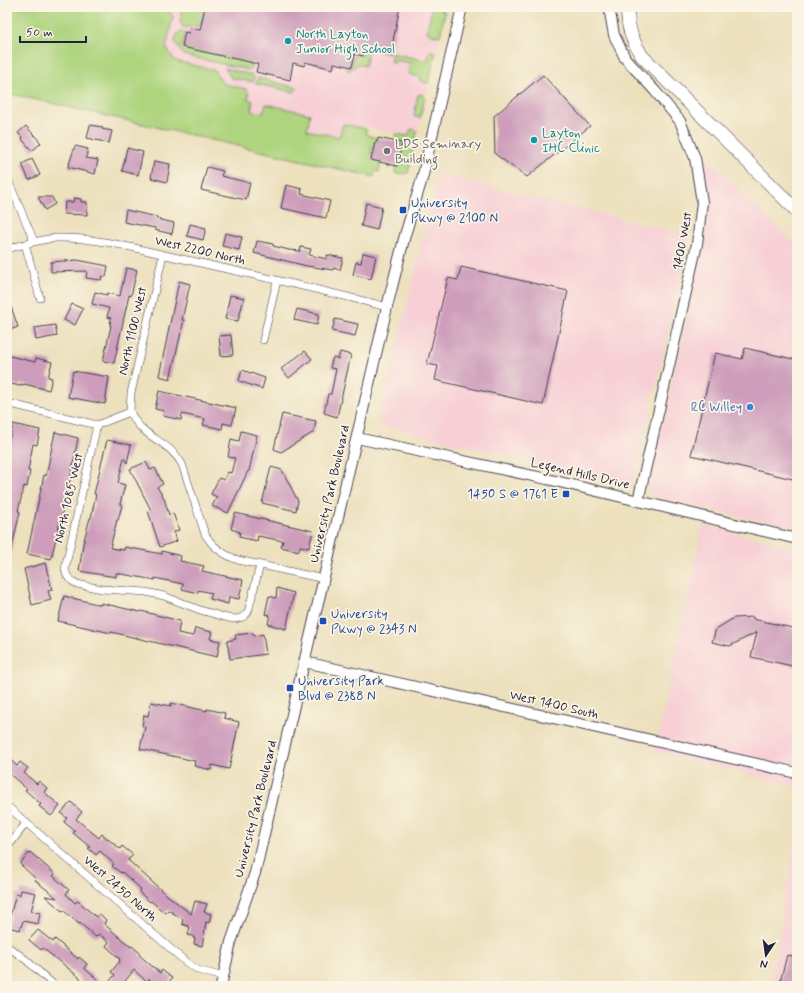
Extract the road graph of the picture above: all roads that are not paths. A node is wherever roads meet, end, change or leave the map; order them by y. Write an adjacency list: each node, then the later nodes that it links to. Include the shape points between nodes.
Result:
1 (462, 7): 12 (street, University Park Boulevard, via 422,179)
2 (608, 7): 18 (street, 1400 West, via 614,35 625,58 680,121 695,158 702,202 697,244)
3 (628, 7): 5 (highway, via 630,34 642,56)
4 (7, 178): 6 (street)
5 (797, 211)
6 (34, 241): 7 (street, West 2200 North); 9 (street, West 2200 North, via 80,238)
7 (25, 244): 8 (street, West 2200 North); 11 (street)
8 (7, 249)
9 (163, 255): 10 (street, West 2200 North); 15 (street, North 1100 West, via 131,393)
10 (277, 281): 12 (street, West 2200 North); 13 (street)
11 (40, 298)
12 (387, 307): 17 (street, University Park Boulevard)
13 (263, 340)
14 (7, 403): 16 (street)
15 (130, 412): 16 (street); 20 (street, via 145,432 164,443 179,457 209,542 227,556)
16 (97, 425): 20 (street, North 1085 West, via 65,569 72,581 102,589 164,596 200,610 236,619 248,612)
17 (357, 438): 18 (street, Legend Hills Drive); 21 (street, University Park Boulevard)
18 (638, 501): 19 (street, Legend Hills Drive)
19 (797, 539)
20 (260, 565): 21 (street)
21 (324, 579): 22 (street, University Park Boulevard)
22 (305, 662): 23 (street, West 1400 South); 28 (street, University Park Boulevard, via 255,873 231,942)
23 (797, 773)
24 (7, 806): 25 (street, West 2450 North)
25 (26, 823): 26 (street); 28 (street, West 2450 North, via 187,963)
26 (7, 848)
27 (7, 946): 29 (street)
28 (222, 982)
29 (55, 986)

